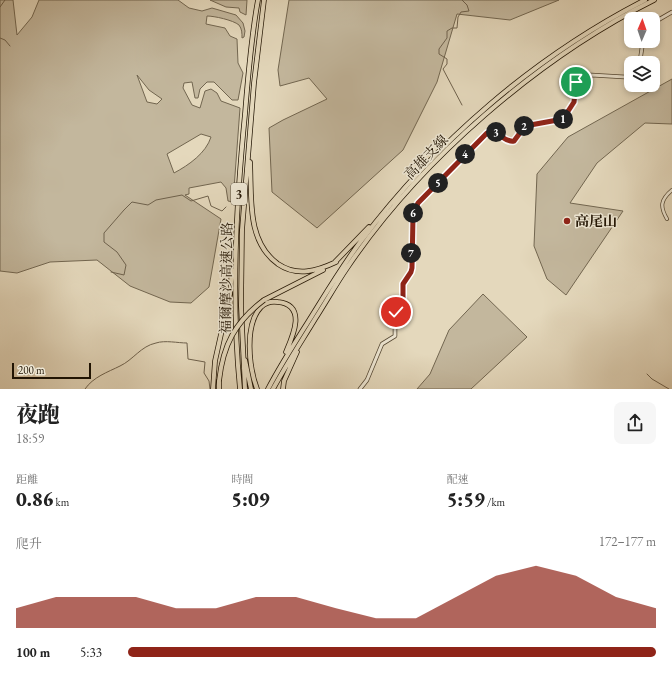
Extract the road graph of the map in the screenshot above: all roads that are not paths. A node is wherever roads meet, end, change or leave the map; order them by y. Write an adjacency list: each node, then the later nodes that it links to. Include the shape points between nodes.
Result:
1 (258, 0): 12 (highway, 福爾摩沙高速公路 / 3, via 242,148)
2 (264, 0): 8 (highway, 福爾摩沙高速公路 / 3)
3 (644, 0): 10 (highway, 高雄支線, via 571,43 505,92 448,143)
4 (654, 0): 14 (highway, 高雄支線, via 566,52 519,86 469,129 388,215 348,267)
5 (672, 12): 6 (street)
6 (660, 19)
7 (624, 77): 26 (street, via 591,75 578,79 574,102 563,119 525,126 514,141 508,141 495,132 484,135 418,203 413,216 411,272 403,284 403,304 395,315 395,336 382,344)
8 (248, 155): 13 (highway, via 254,223 264,252 279,265 295,271 319,270); 15 (highway, 福爾摩沙高速公路 / 3, via 240,268)
9 (672, 190): 11 (street, via 662,205)
10 (380, 217): 13 (highway); 16 (highway, 高雄支線, via 360,242)
11 (667, 219)
12 (235, 252): 17 (highway, via 230,294 215,361); 19 (highway, 福爾摩沙高速公路 / 3, via 237,364)
13 (336, 262): 18 (highway, bridge, via 250,310 233,332 222,358)
14 (307, 332): 24 (highway, 高雄支線); 25 (highway)
15 (242, 352): 20 (highway, 福爾摩沙高速公路 / 3); 21 (highway)
16 (282, 362): 22 (highway, via 295,329 296,317 286,304 271,302 262,305 258,311 250,337 252,372); 23 (highway, 高雄支線)
17 (213, 389)
18 (219, 389)
19 (240, 389)
20 (245, 389)
21 (252, 389)
22 (257, 389)
23 (268, 389)
24 (273, 389)
25 (283, 389)
26 (360, 389)

